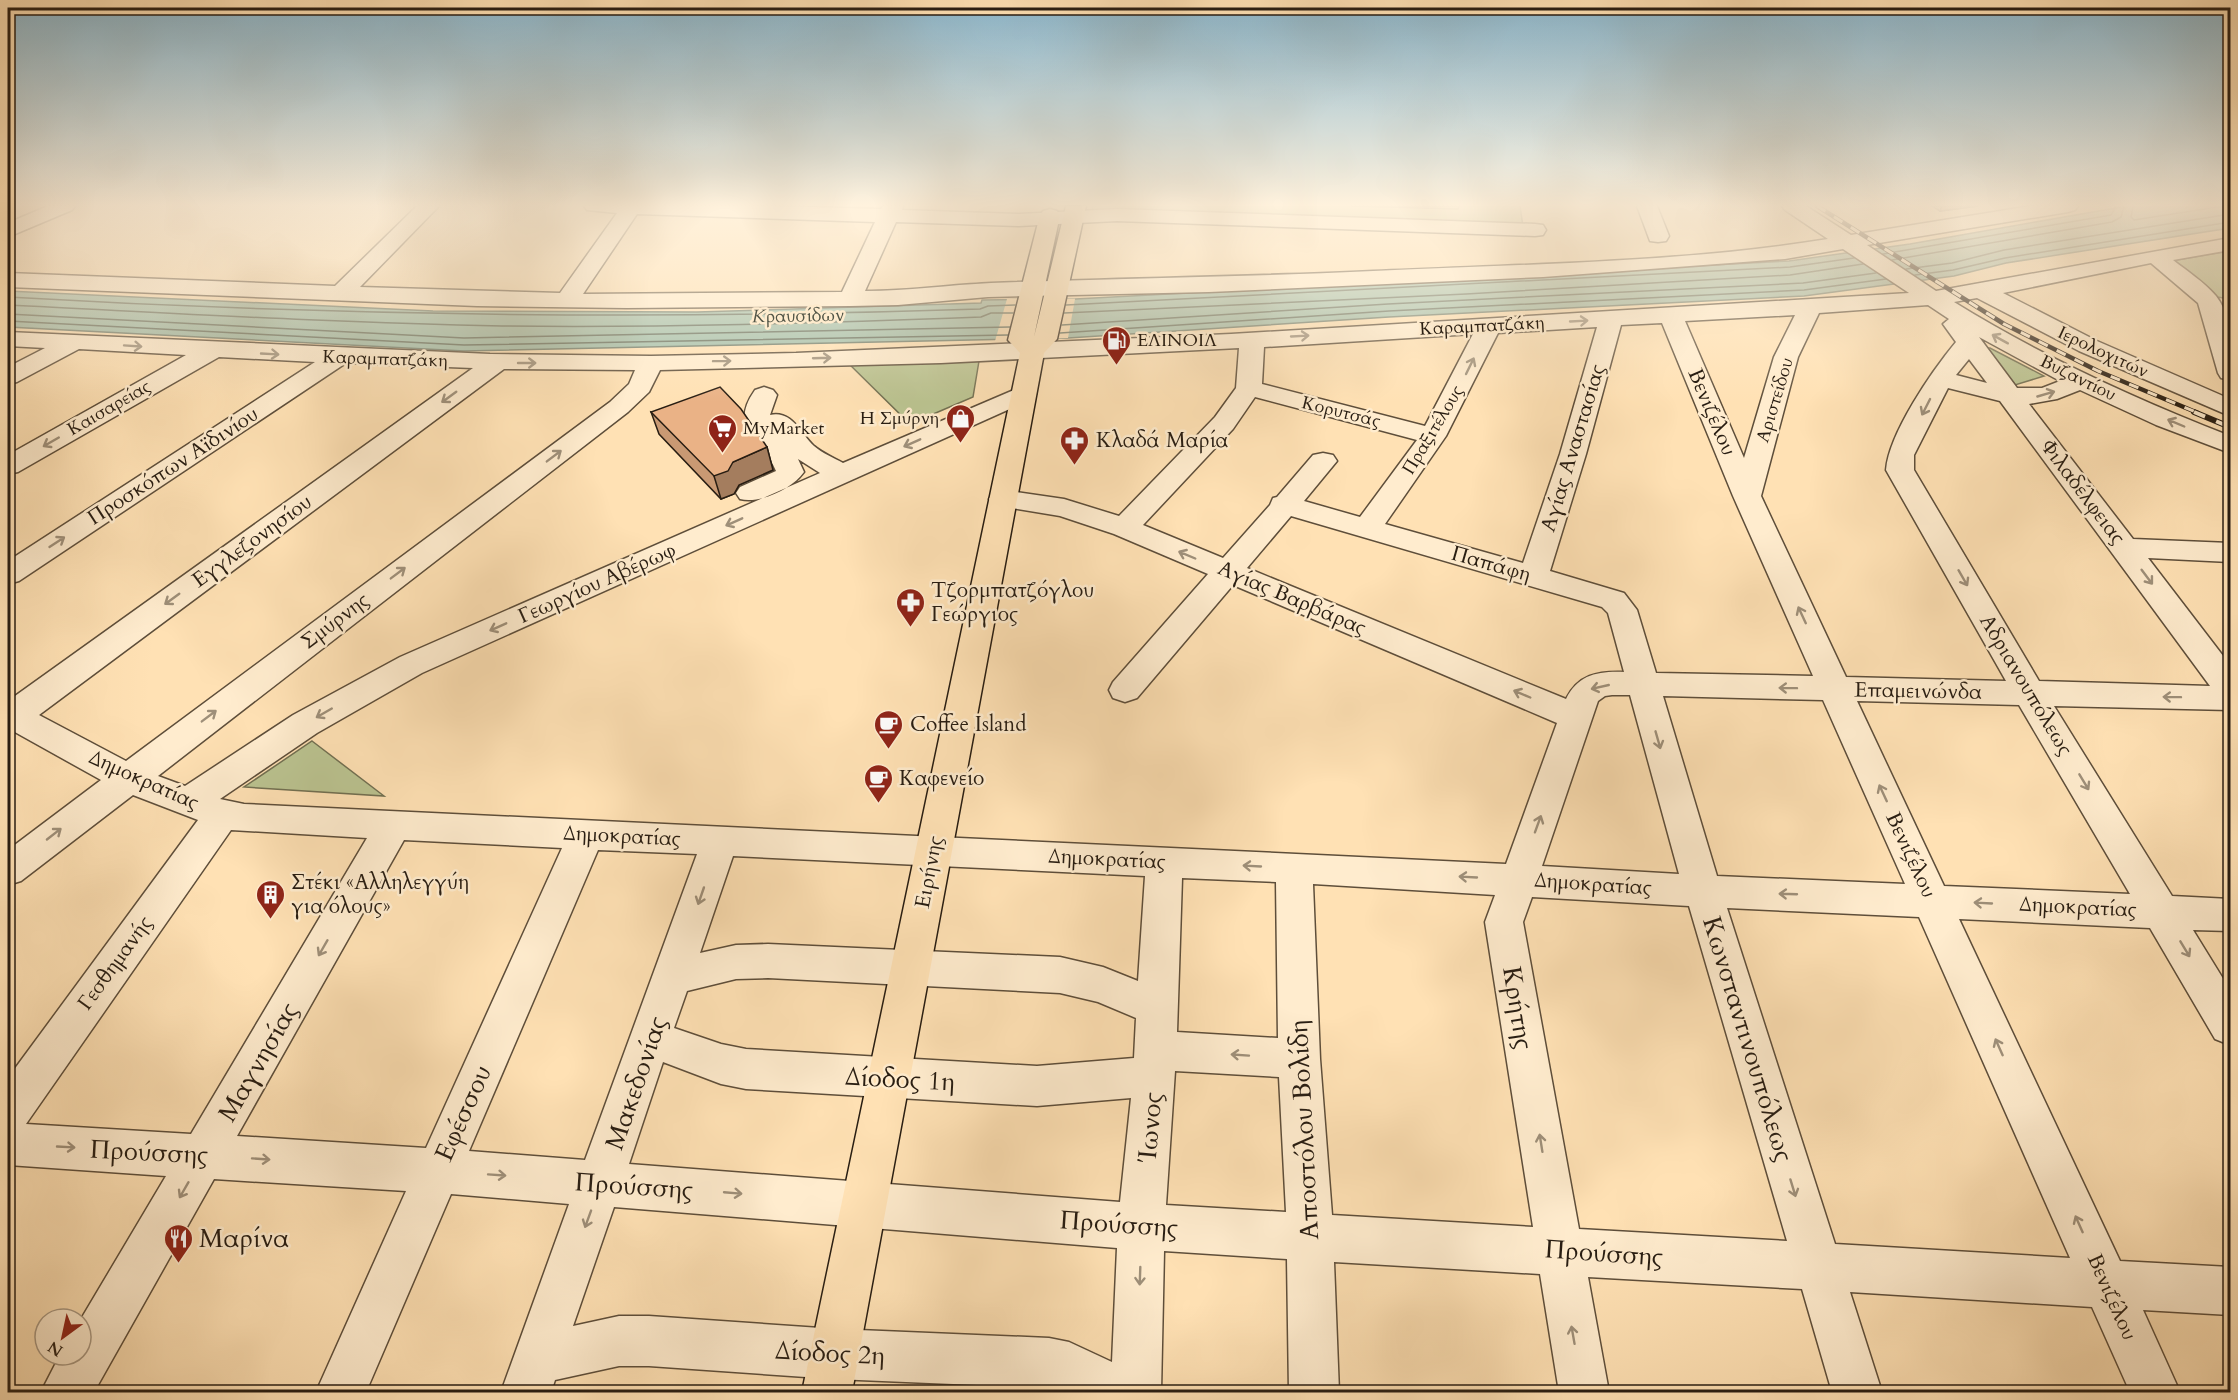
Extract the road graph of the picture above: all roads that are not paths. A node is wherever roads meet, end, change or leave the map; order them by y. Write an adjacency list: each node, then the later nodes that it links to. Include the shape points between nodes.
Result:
1 (363, 271): 15 (street)
2 (587, 271): 17 (street)
3 (863, 271): 16 (street)
4 (1037, 271): 12 (main road)
5 (1060, 271): 13 (main road)
6 (1513, 271): 13 (street)
7 (1892, 271): 14 (street)
8 (2076, 271): 11 (street, Καραμπατζάκη)
9 (2174, 271): 29 (street, via 2209,302)
10 (8, 280): 15 (street)
11 (1979, 290): 14 (street, Καραμπατζάκη); 40 (street, Ιερολοχιτών, via 2088,346)
12 (1031, 294): 13 (street); 16 (street); 26 (main road)
13 (1055, 294): 26 (main road)
14 (1926, 294): 18 (street, Καραμπατζάκη); 24 (street, Φιλαδέλφειας); 35 (street, Βυζαντίου, one-way to 14, via 1980,328)
15 (339, 295): 17 (street)
16 (850, 299): 17 (street)
17 (566, 301)
18 (1810, 308): 19 (street, Καραμπατζάκη); 41 (street, Αριστείδου, via 1786,357)
19 (1671, 315): 20 (street, Καραμπατζάκη); 41 (street, Βενιζέλου)
20 (1610, 319): 21 (street, Καραμπατζάκη, one-way to 20); 57 (street, Αγίας Αναστασίας, via 1573,454)
21 (1489, 326): 23 (street, Καραμπατζάκη, one-way to 21); 42 (street, Πραξιτέλους, one-way to 21)
22 (8, 339): 25 (street, Καραμπατζάκη)
23 (1252, 339): 26 (street, Καραμπατζάκη); 36 (street)
24 (1970, 341): 34 (street, Αδριανουπόλεως); 38 (street, Φιλαδέλφειας)
25 (75, 342): 27 (street, Καραμπατζάκη, one-way to 27); 33 (street)
26 (1032, 344): 30 (street, Καραμπατζάκη, one-way to 26); 37 (main road, Ειρήνης)
27 (211, 351): 28 (street, Καραμπατζάκη, one-way to 28); 45 (street, Καισαρείας, one-way to 45)
28 (339, 357): 31 (street, Καραμπατζάκη); 56 (street, Προσκόπων Αϊδινίου, one-way to 28)
29 (2228, 358)
30 (763, 360): 32 (street, Καραμπατζάκη, one-way to 30); 39 (street)
31 (496, 363): 32 (street, Καραμπατζάκη, one-way to 32); 64 (street, Εγγλεζονησίου, one-way to 64)
32 (651, 363): 66 (street, Σμύρνης, one-way to 32, via 624,403 640,387)
33 (8, 376)
34 (1940, 378): 38 (street); 62 (street, Αδριανουπόλεως, one-way to 62, via 1902,455 1900,470)
35 (2081, 381): 38 (street, one-way to 35, via 2036,397); 43 (street, Βυζαντίου, one-way to 35)
36 (1249, 388): 42 (street, Κορυτσάς); 51 (street, via 1224,423)
37 (1023, 394): 46 (street, Γεωργίου Αβέρωφ, one-way to 46); 48 (main road, Ειρήνης)
38 (2010, 394): 53 (street, Φιλαδέλφειας)
39 (764, 395): 46 (street, via 797,445); 49 (street, via 755,415 756,424 790,472)
40 (2230, 408)
41 (1741, 418): 47 (street, Βενιζέλου); 47 (street, Αριστείδου)
42 (1433, 436): 52 (street, Πραξιτέλους)
43 (2230, 445)
44 (1323, 461): 50 (street)
45 (8, 466)
46 (841, 474): 67 (street, Γεωργίου Αβέρωφ, one-way to 67, via 379,681 305,724)
47 (1748, 496): 60 (street, Βενιζέλου, one-way to 47)
48 (1003, 499): 51 (street, Αγίας Βαρβάρας, via 1064,508); 71 (main road, Ειρήνης)
49 (727, 503)
50 (1283, 504): 52 (street, Παπάφη); 55 (street)
51 (1124, 528): 55 (street, Αγίας Βαρβάρας, one-way to 51)
52 (1367, 528): 57 (street, Παπάφη)
53 (2125, 548): 54 (street); 59 (street, Φιλαδέλφειας, one-way to 59)
54 (2230, 552)
55 (1226, 571): 61 (street); 65 (street, Αγίας Βαρβάρας, one-way to 55)
56 (8, 574)
57 (1533, 576): 58 (street, Παπάφη, via 1613,600 1622,610)
58 (1642, 684): 60 (street, Επαμεινώνδα, one-way to 58); 65 (street, Κρήτης, one-way to 65, via 1589,689); 76 (street, Κωνσταντινουπόλεως, one-way to 76)
59 (2230, 688)
60 (1836, 689): 62 (street, Επαμεινώνδα); 77 (street, Βενιζέλου, one-way to 60)
61 (1125, 690)
62 (2029, 693): 63 (street, Επαμεινώνδα, one-way to 62); 78 (street, Αδριανουπόλεως, one-way to 78)
63 (2230, 698)
64 (9, 716): 66 (street, Δημοκρατίας)
65 (1576, 717): 75 (street, Κρήτης, one-way to 65)
66 (127, 778): 67 (street, Δημοκρατίας); 74 (street, Σμύρνης, one-way to 66)
67 (205, 808): 68 (street, Δημοκρατίας, via 244,818); 87 (street, Γεσθημανής)
68 (394, 825): 69 (street, Δημοκρατίας); 89 (street, Μαγνησίας, one-way to 89)
69 (586, 834): 70 (street, Δημοκρατίας); 90 (street, Εφέσσου)
70 (720, 840): 71 (street, Δημοκρατίας); 81 (street, Μακεδονίας, one-way to 81)
71 (934, 851): 72 (street, Δημοκρατίας); 80 (main road, Ειρήνης)
72 (1164, 862): 73 (street, Δημοκρατίας, one-way to 72); 84 (street, Ίωνος)
73 (1294, 868): 75 (street, Δημοκρατίας, one-way to 73); 85 (street, Αποστόλου Βολίδη)
74 (8, 870)
75 (1518, 879): 76 (street, Δημοκρατίας); 95 (street, Κρήτης, one-way to 75, via 1504,922)
76 (1703, 891): 77 (street, Δημοκρατίας, one-way to 76); 96 (street, Κωνσταντινουπόλεως, one-way to 96)
77 (1932, 900): 78 (street, Δημοκρατίας, one-way to 77); 97 (street, Βενιζέλου, one-way to 77)
78 (2162, 911): 79 (street, Δημοκρατίας); 82 (street, Αδριανουπόλεως, one-way to 82)
79 (2230, 915)
80 (911, 967): 81 (street, via 735,962); 84 (street, via 1060,975 1103,985); 86 (main road, Ειρήνης)
81 (673, 976): 83 (street, Μακεδονίας)
82 (2230, 1026)
83 (651, 1039): 86 (street, Δίοδος 1η, via 746,1070); 91 (street, Μακεδονίας)
84 (1156, 1045): 85 (street, one-way to 84); 86 (street, Δίοδος 1η, via 1038,1086); 93 (street, Ίωνος)
85 (1299, 1059): 94 (street, Αποστόλου Βολίδη)
86 (889, 1079): 92 (main road, Ειρήνης)
87 (8, 1113)
88 (8, 1144): 89 (street, Προύσσης, one-way to 89)
89 (204, 1155): 90 (street, Προύσσης, one-way to 90); 101 (street, Μαγνησίας, one-way to 101)
90 (438, 1171): 91 (street, Προύσσης, one-way to 91); 102 (street, Εφέσσου)
91 (601, 1183): 92 (street, Προύσσης, one-way to 92); 100 (street, Μακεδονίας, one-way to 100)
92 (864, 1204): 93 (street, Προύσσης); 99 (main road, Ειρήνης)
93 (1141, 1227): 94 (street, Προύσσης); 104 (street, Ίωνος, one-way to 104)
94 (1310, 1236): 95 (street, Προύσσης); 105 (street, Αποστόλου Βολίδη)
95 (1558, 1250): 96 (street, Προύσσης); 106 (street, Κρήτης, one-way to 95)
96 (1817, 1266): 97 (street, Προύσσης); 107 (street, Κωνσταντινουπόλεως)
97 (2105, 1282): 98 (street, Προύσσης); 108 (street, Βενιζέλου)
98 (2230, 1291)
99 (831, 1373): 100 (street, Δίοδος 2η, via 619,1341); 103 (street, Δίοδος 2η, via 1049,1363 1069,1367)
100 (532, 1376)
101 (66, 1392)
102 (341, 1392)
103 (1119, 1392)
104 (1136, 1392)
105 (1314, 1392)
106 (1584, 1392)
107 (1857, 1392)
108 (2155, 1392)

